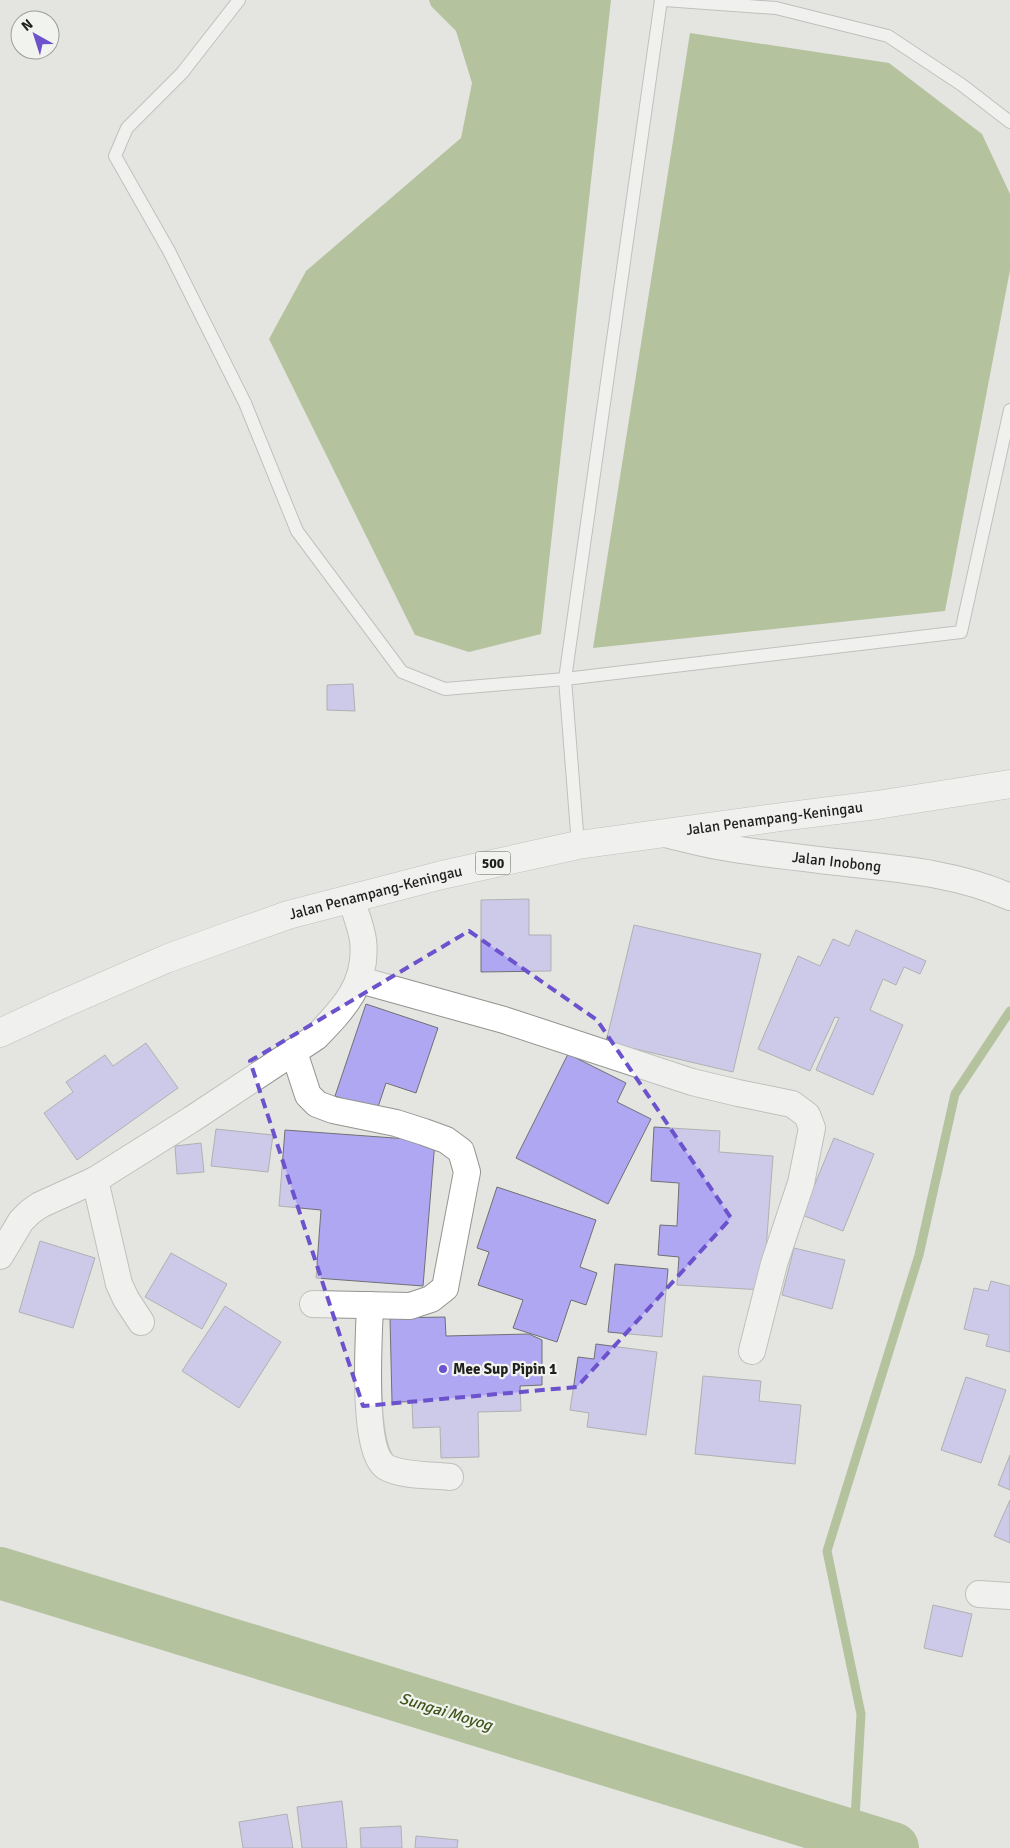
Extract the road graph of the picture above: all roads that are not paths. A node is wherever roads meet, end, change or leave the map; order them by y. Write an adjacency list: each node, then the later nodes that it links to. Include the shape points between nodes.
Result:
1 (239, 0): 5 (lane, via 182,73 127,128 115,156 169,251 245,403 297,531 402,672 445,689)
2 (662, 0): 3 (lane, via 776,8 888,36 962,85); 5 (lane)
3 (1010, 122)
4 (1010, 410): 5 (lane, via 961,632)
5 (565, 679): 8 (lane)
6 (1010, 784): 7 (main road, Jalan Penampang-Keningau / 500)
7 (662, 833): 8 (main road, Jalan Penampang-Keningau / 500); 9 (street, Jalan Inobong, via 753,852 946,876 988,887)
8 (578, 845): 10 (main road, Jalan Penampang-Keningau / 500)
9 (1010, 897)
10 (351, 898): 11 (street, via 363,938); 12 (main road, Jalan Penampang-Keningau / 500, via 288,915 166,959)
11 (360, 980): 13 (street, via 331,1022); 19 (street, via 504,1020 692,1082 792,1104 807,1115 812,1128 801,1183 774,1264)
12 (0, 1033)
13 (294, 1052): 14 (street); 17 (street, via 308,1095 317,1104 396,1123 446,1140 461,1151 467,1172 446,1288 431,1299 410,1306)
14 (95, 1180): 15 (street, via 30,1212); 18 (street, via 119,1284)
15 (0, 1256)
16 (313, 1304): 17 (street)
17 (370, 1305): 20 (street, via 369,1422 376,1454 388,1468)
18 (142, 1322)
19 (752, 1351)
20 (450, 1477)
21 (979, 1594): 22 (street)
22 (1010, 1596)

